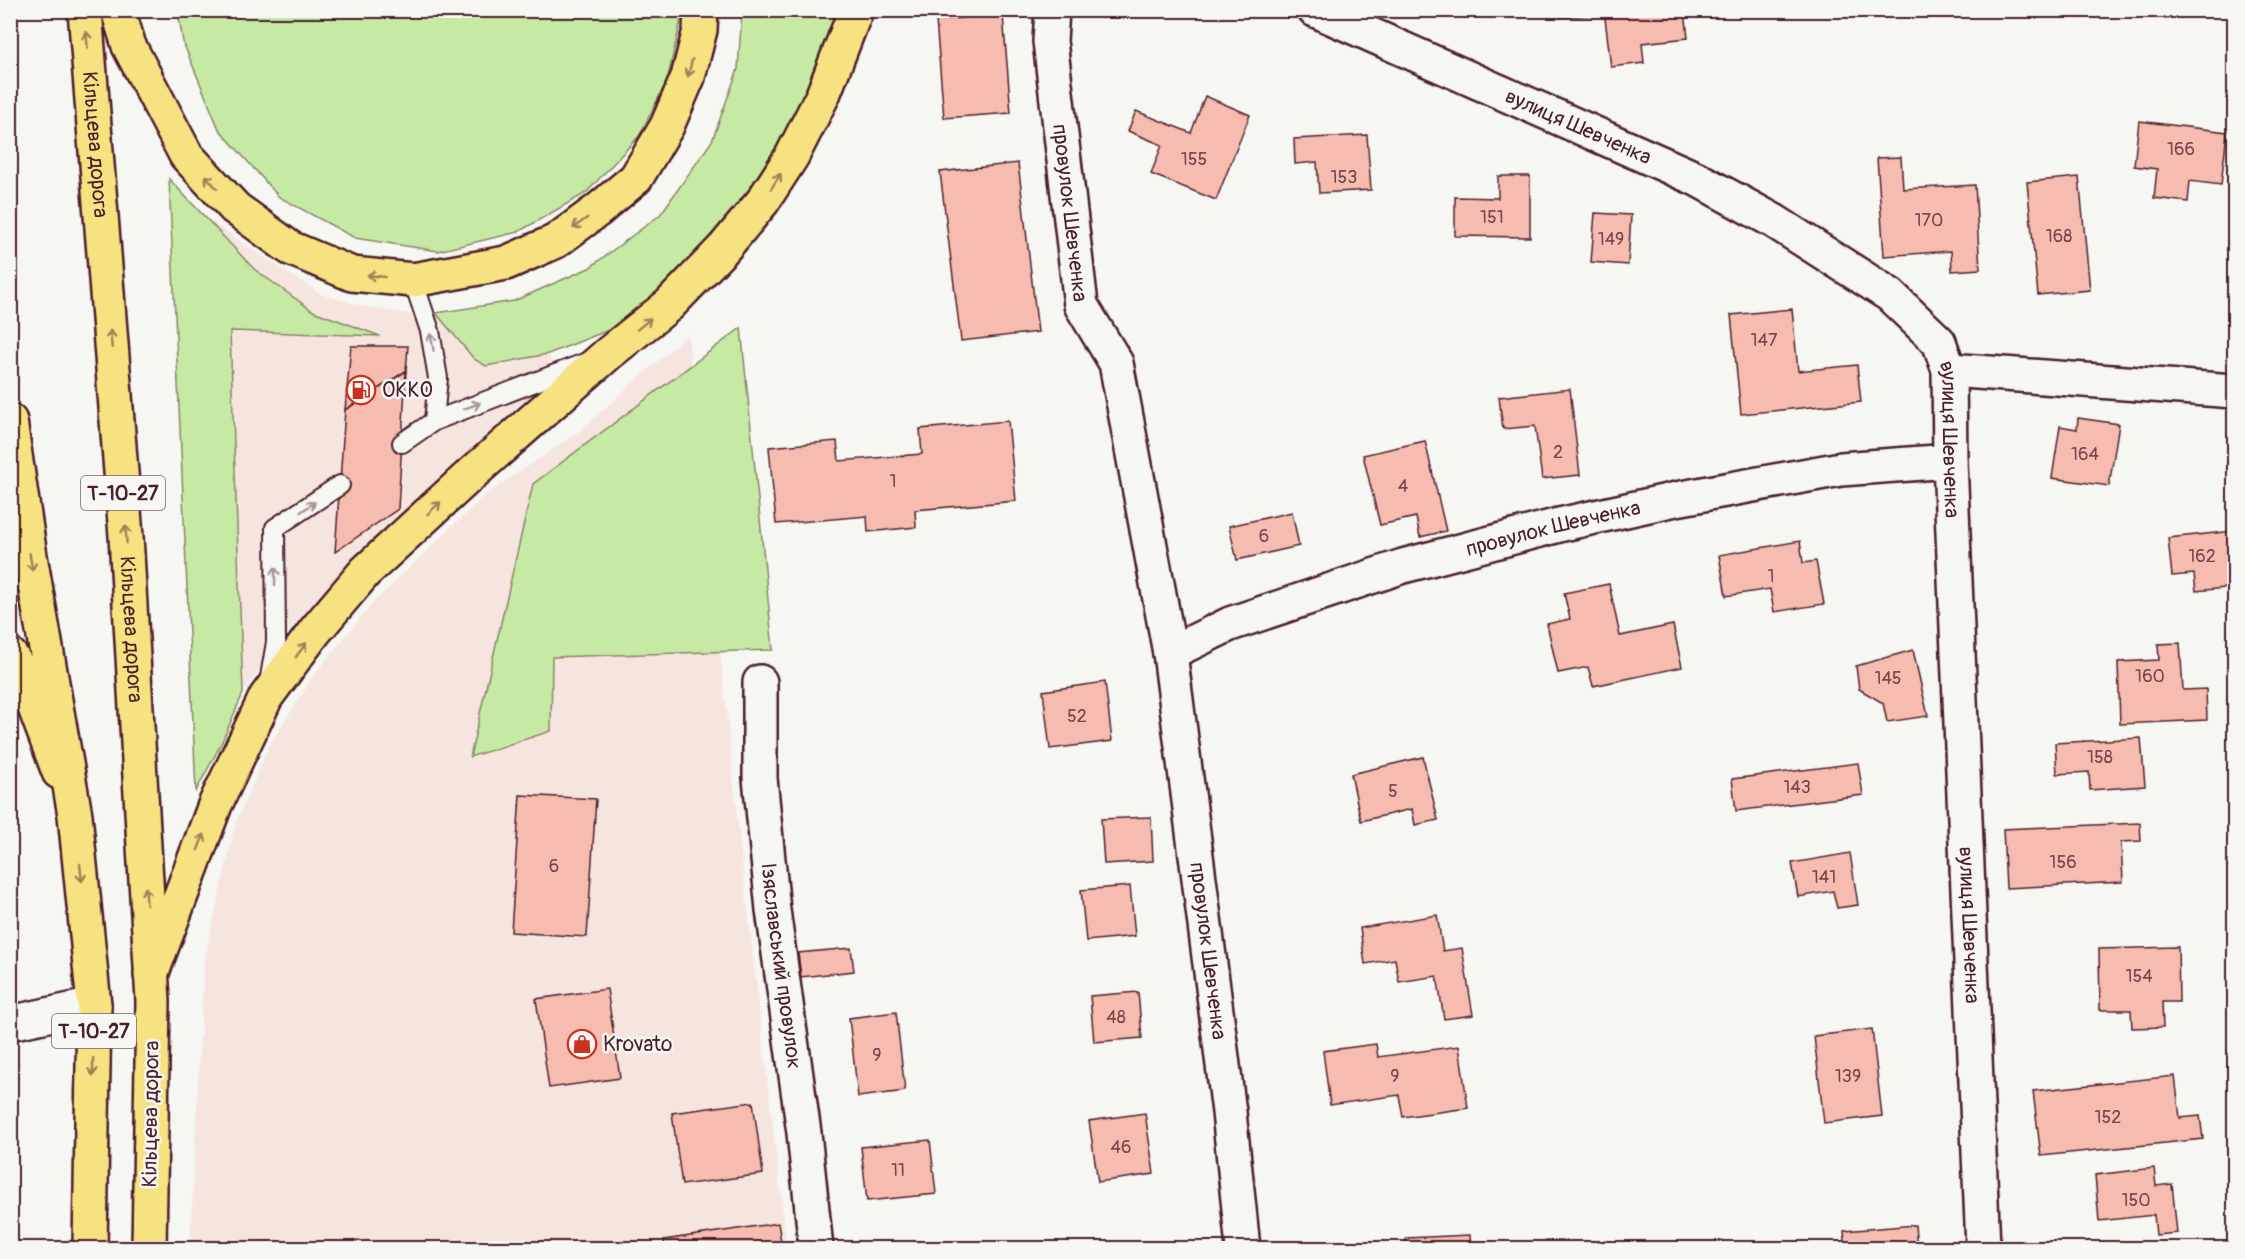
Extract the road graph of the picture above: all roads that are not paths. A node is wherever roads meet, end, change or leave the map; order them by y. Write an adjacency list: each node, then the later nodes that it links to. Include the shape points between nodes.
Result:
1 (85, 10): 21 (main road, Кільцева дорога / Т-10-27, one-way to 1, via 126,536)
2 (118, 10): 7 (main road, one-way to 2, via 352,274 290,248 235,208 186,155 129,46)
3 (701, 10): 7 (main road, one-way to 7, via 688,77 667,126 636,178 556,241 506,262)
4 (856, 10): 8 (main road, one-way to 4, via 669,305 764,201 823,95)
5 (1052, 10): 16 (street, провулок Шевченка, via 1050,41 1081,305 1116,363)
6 (1315, 10): 9 (street, вулиця Шевченка, via 1697,179 1774,221 1890,295 1939,342)
7 (413, 280): 11 (lane, one-way to 7, via 438,378 430,331)
8 (609, 353): 11 (lane, one-way to 8); 19 (main road, one-way to 8, via 365,572)
9 (1949, 370): 10 (street); 14 (street, вулиця Шевченка)
10 (2235, 391)
11 (434, 421): 13 (lane)
12 (10, 422): 20 (main road, Т-10-27, one-way to 20)
13 (402, 443)
14 (1950, 461): 16 (street, провулок Шевченка, via 1841,470 1676,499 1559,525 1403,566 1230,624); 28 (street, вулиця Шевченка)
15 (340, 485): 19 (lane, one-way to 15, via 276,642 275,528)
16 (1170, 653): 27 (street, провулок Шевченка)
17 (10, 655): 20 (main road, via 22,672)
18 (760, 682): 26 (street, Ізяславський провулок, via 760,778 773,910)
19 (266, 697): 21 (main road, one-way to 19, via 215,805)
20 (75, 814): 22 (main road, Т-10-27, one-way to 22)
21 (151, 975): 25 (main road, Кільцева дорога / Т-10-27)
22 (94, 1005): 23 (street); 24 (main road, Т-10-27, one-way to 24)
23 (10, 1023)
24 (90, 1248)
25 (149, 1248)
26 (816, 1248)
27 (1243, 1248)
28 (1983, 1248)

